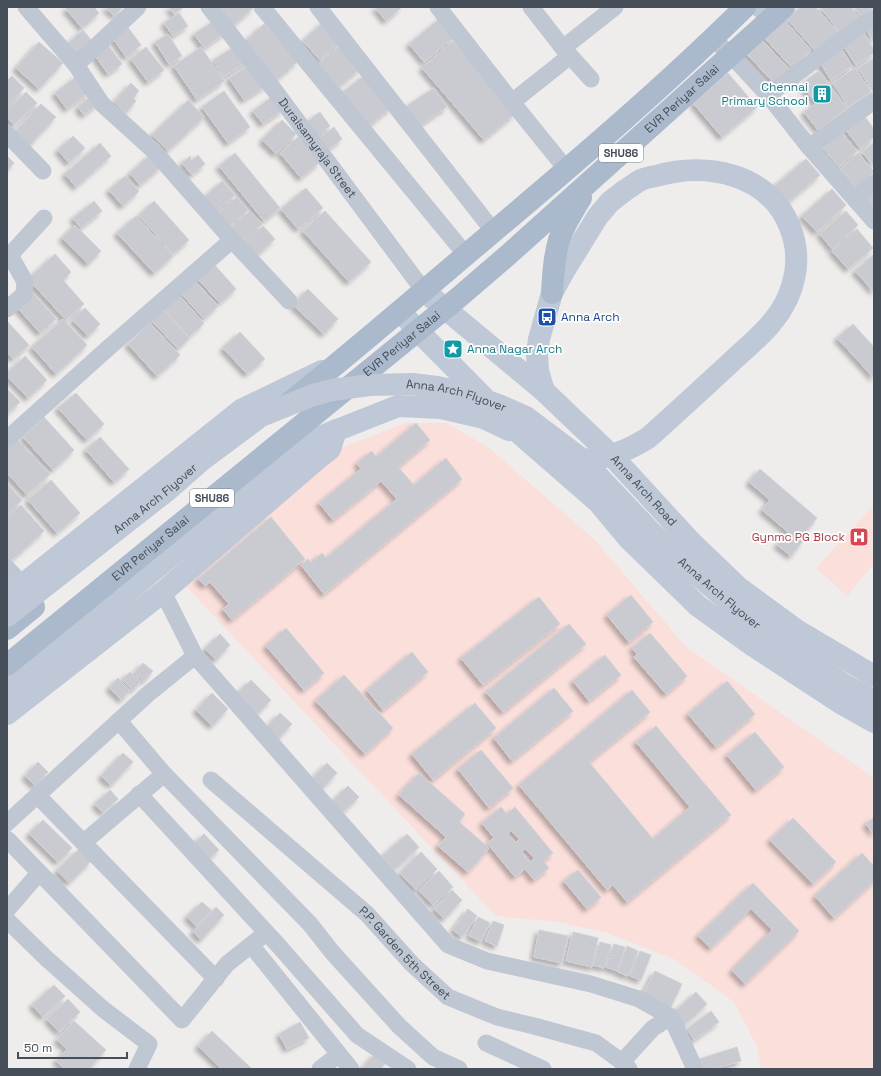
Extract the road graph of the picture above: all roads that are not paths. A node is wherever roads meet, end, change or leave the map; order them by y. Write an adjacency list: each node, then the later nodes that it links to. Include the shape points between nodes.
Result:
1 (26, 7): 15 (street)
2 (138, 7): 15 (street)
3 (209, 7): 32 (street, Duraisamyraja Street)
4 (262, 7): 31 (street)
5 (318, 7): 29 (street)
6 (438, 7): 19 (street)
7 (531, 7): 13 (street)
8 (615, 7): 13 (street)
9 (745, 7): 12 (main road, EVR Periyar Salai / SHU86)
10 (773, 10): 14 (main road, EVR Periyar Salai / SHU86)
11 (874, 18): 17 (street, via 856,28)
12 (713, 39): 14 (street); 22 (main road, EVR Periyar Salai / SHU86)
13 (566, 52): 16 (street); 19 (street)
14 (730, 54): 17 (street); 24 (main road, EVR Periyar Salai / SHU86)
15 (76, 65): 30 (street, via 102,104 154,151)
16 (591, 79)
17 (768, 95): 21 (street)
18 (874, 101): 21 (street)
19 (512, 102): 22 (street)
20 (7, 134): 23 (street)
21 (809, 147): 26 (street)
22 (567, 170): 29 (main road, EVR Periyar Salai / SHU86)
23 (43, 171)
24 (590, 181): 33 (main road, via 559,240 553,268); 36 (main road, EVR Periyar Salai / SHU86)
25 (874, 183): 26 (street)
26 (855, 198): 28 (street)
27 (44, 218): 35 (street, via 10,254 26,282 24,294)
28 (874, 221)
29 (494, 232): 31 (main road, EVR Periyar Salai / SHU86)
30 (232, 240): 34 (street); 45 (street)
31 (466, 255): 32 (main road, EVR Periyar Salai / SHU86)
32 (424, 291): 36 (main road, Anna Arch Road); 37 (main road, EVR Periyar Salai / SHU86)
33 (552, 294): 40 (main road, via 537,354 538,371); 47 (main road, bridge, via 598,216 610,202 639,181 673,171 701,170 724,173 746,180 766,192 777,204 787,219 794,237 797,256 795,279 781,313 763,333 653,434 630,449 602,458)
34 (289, 301)
35 (7, 309)
36 (445, 309): 38 (main road, EVR Periyar Salai / SHU86); 40 (main road, Anna Arch Road)
37 (400, 311): 38 (main road); 39 (main road, EVR Periyar Salai / SHU86)
38 (418, 331): 41 (main road, EVR Periyar Salai / SHU86); 44 (main road)
39 (339, 362): 52 (main road, via 241,410); 55 (main road, EVR Periyar Salai / SHU86)
40 (544, 391): 43 (main road, Anna Arch Road)
41 (319, 411): 46 (main road); 57 (main road, EVR Periyar Salai / SHU86)
42 (336, 430): 44 (main road, via 398,406 441,408 484,418); 46 (main road); 53 (main road, via 330,449)
43 (589, 434): 48 (main road); 49 (main road, Anna Arch Road)
44 (521, 435): 48 (main road)
45 (7, 439)
46 (305, 446): 59 (main road)
47 (583, 460): 54 (main road, Anna Arch Flyover, bridge, via 526,417 462,392 412,384 370,385 332,390 261,416); 60 (main road, Anna Arch Flyover, bridge, via 651,532 730,603 772,637 843,684)
48 (559, 467): 50 (main road)
49 (629, 474): 50 (main road); 58 (main road, Anna Arch Road, via 691,542 738,587 798,631)
50 (598, 502): 63 (main road, via 628,538 698,606 836,700)
51 (7, 568): 52 (street)
52 (14, 590)
53 (163, 592): 56 (street); 61 (main road)
54 (7, 616)
55 (7, 629)
56 (195, 656): 62 (street); 77 (street, via 448,945 487,961 591,984 639,999)
57 (7, 665)
58 (874, 676)
59 (7, 691)
60 (874, 700)
61 (7, 714)
62 (119, 721): 64 (street); 67 (street)
63 (874, 722)
64 (164, 774): 66 (street); 85 (street, via 310,924 399,1026 433,1057)
65 (211, 780): 80 (street, P.P. Garden 5th Street, via 367,914 412,964 448,997 497,1017 596,1043)
66 (139, 794): 70 (street); 74 (street)
67 (37, 795): 68 (street); 70 (street)
68 (7, 823)
69 (7, 839): 71 (street)
70 (84, 842): 76 (street)
71 (39, 873): 72 (street); 76 (street, via 182,1020)
72 (7, 910)
73 (7, 920): 81 (street, via 103,1009 149,1044)
74 (266, 933): 75 (street); 84 (street, via 357,1035)
75 (251, 945): 76 (street, via 227,964); 79 (street)
76 (216, 979)
77 (671, 1017): 80 (street, via 653,1028); 87 (street)
78 (486, 1043): 86 (street)
79 (338, 1055): 82 (street); 83 (street)
80 (626, 1065)
81 (137, 1069)
82 (320, 1069)
83 (351, 1069)
84 (408, 1069)
85 (459, 1069)
86 (543, 1069)
87 (695, 1069)

